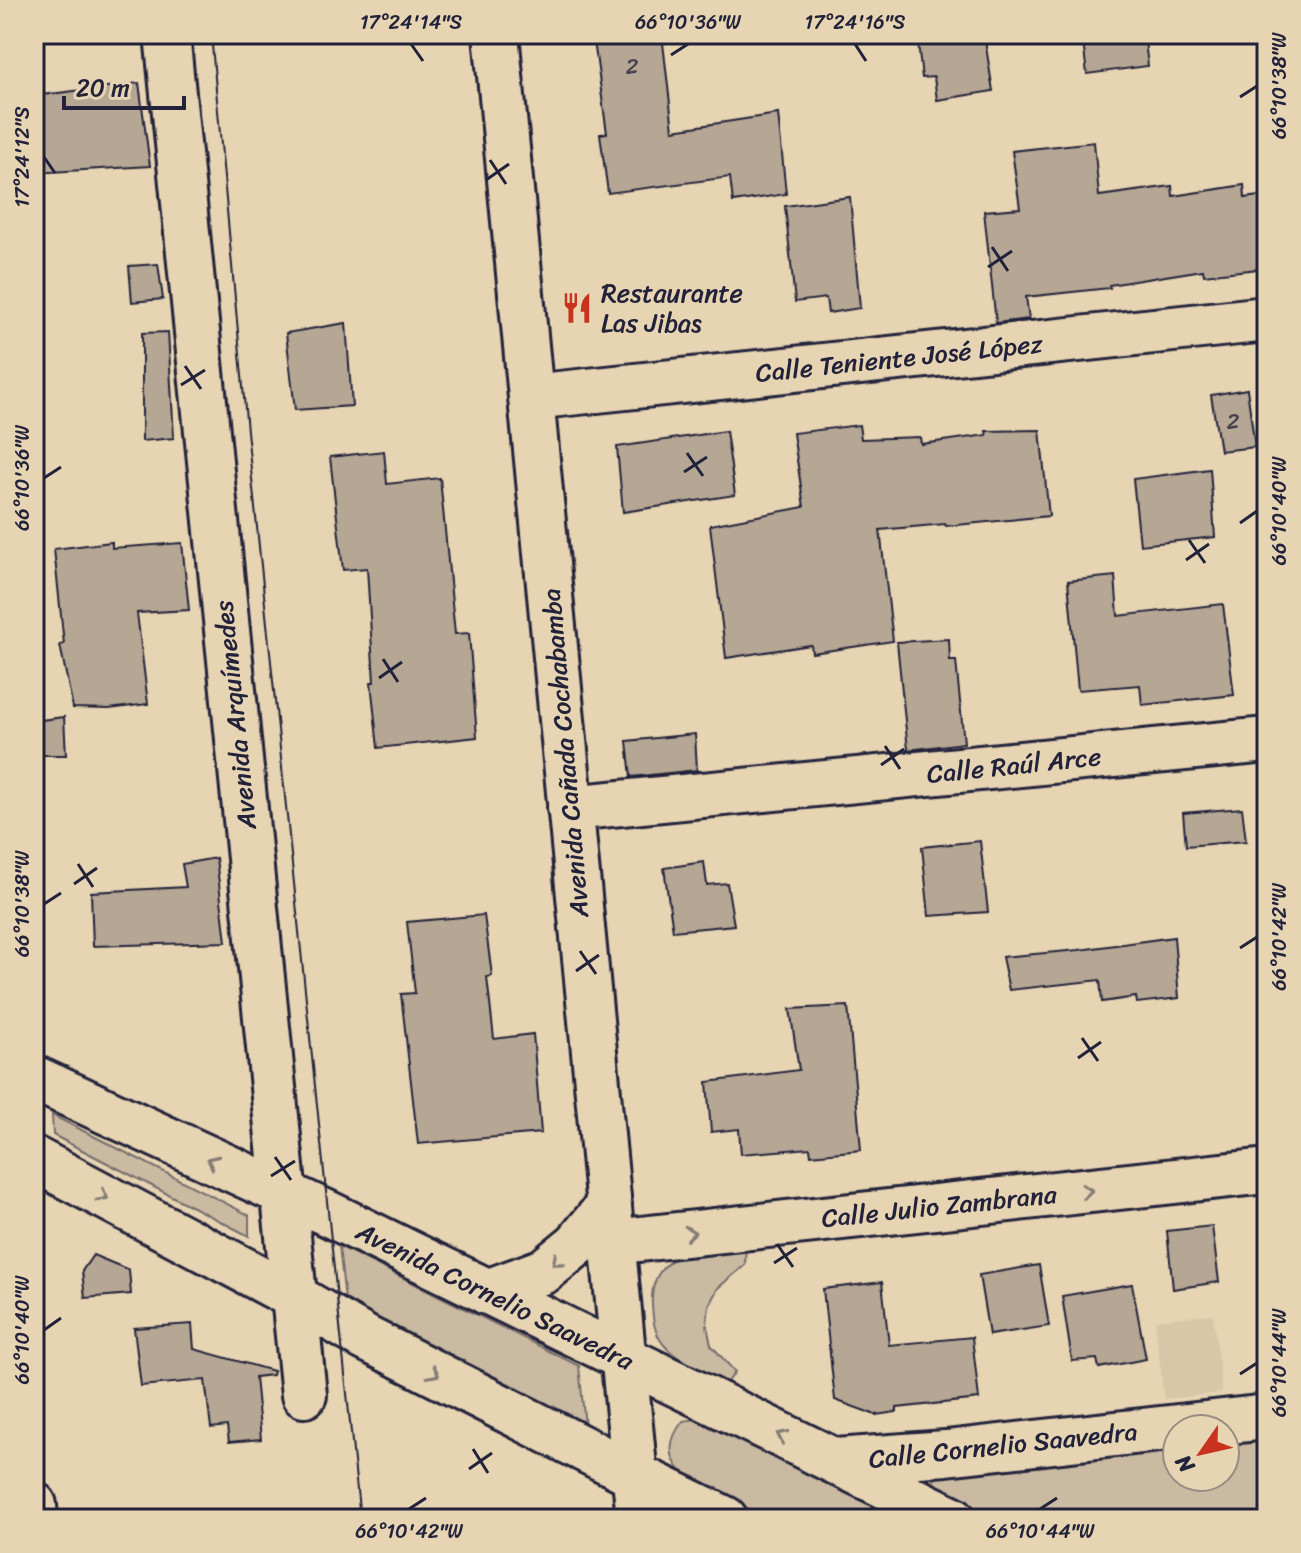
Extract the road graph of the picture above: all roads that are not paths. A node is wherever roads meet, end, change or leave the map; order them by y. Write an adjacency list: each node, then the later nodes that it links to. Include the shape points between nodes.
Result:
1 (167, 34): 10 (street, Avenida Arquímedes)
2 (496, 34): 4 (street, Avenida Cañada Cochabamba)
3 (1267, 319): 4 (street, Calle Teniente José López)
4 (531, 397): 6 (street, Avenida Cañada Cochabamba)
5 (1267, 740): 6 (street, Calle Raúl Arce)
6 (570, 808): 11 (street, Avenida Cañada Cochabamba)
7 (34, 1078): 10 (street, Avenida Cornelio Saavedra, one-way to 7)
8 (34, 1159): 13 (street, one-way to 13)
9 (1267, 1171): 11 (street, Calle Julio Zambrana, one-way to 9)
10 (283, 1194): 12 (street, Avenida Cornelio Saavedra); 13 (street, Avenida Arquímedes)
11 (610, 1224): 12 (street, one-way to 12, via 544,1271); 14 (street, Avenida Cañada Cochabamba)
12 (487, 1292): 14 (street, Avenida Cornelio Saavedra)
13 (293, 1296): 15 (street, Avenida Arquímedes); 18 (street, one-way to 18)
14 (624, 1357): 17 (street, Avenida Cornelio Saavedra, one-way to 14); 18 (street, Avenida Cañada Cochabamba)
15 (304, 1395)
16 (1267, 1417): 17 (street, Calle Cornelio Saavedra)
17 (835, 1461): 23 (street, Avenida Cornelio Saavedra)
18 (635, 1475): 21 (street, Avenida Cañada Cochabamba); 22 (street)
19 (34, 1505): 20 (street)
20 (35, 1519)
21 (639, 1519)
22 (725, 1519)
23 (953, 1519)

